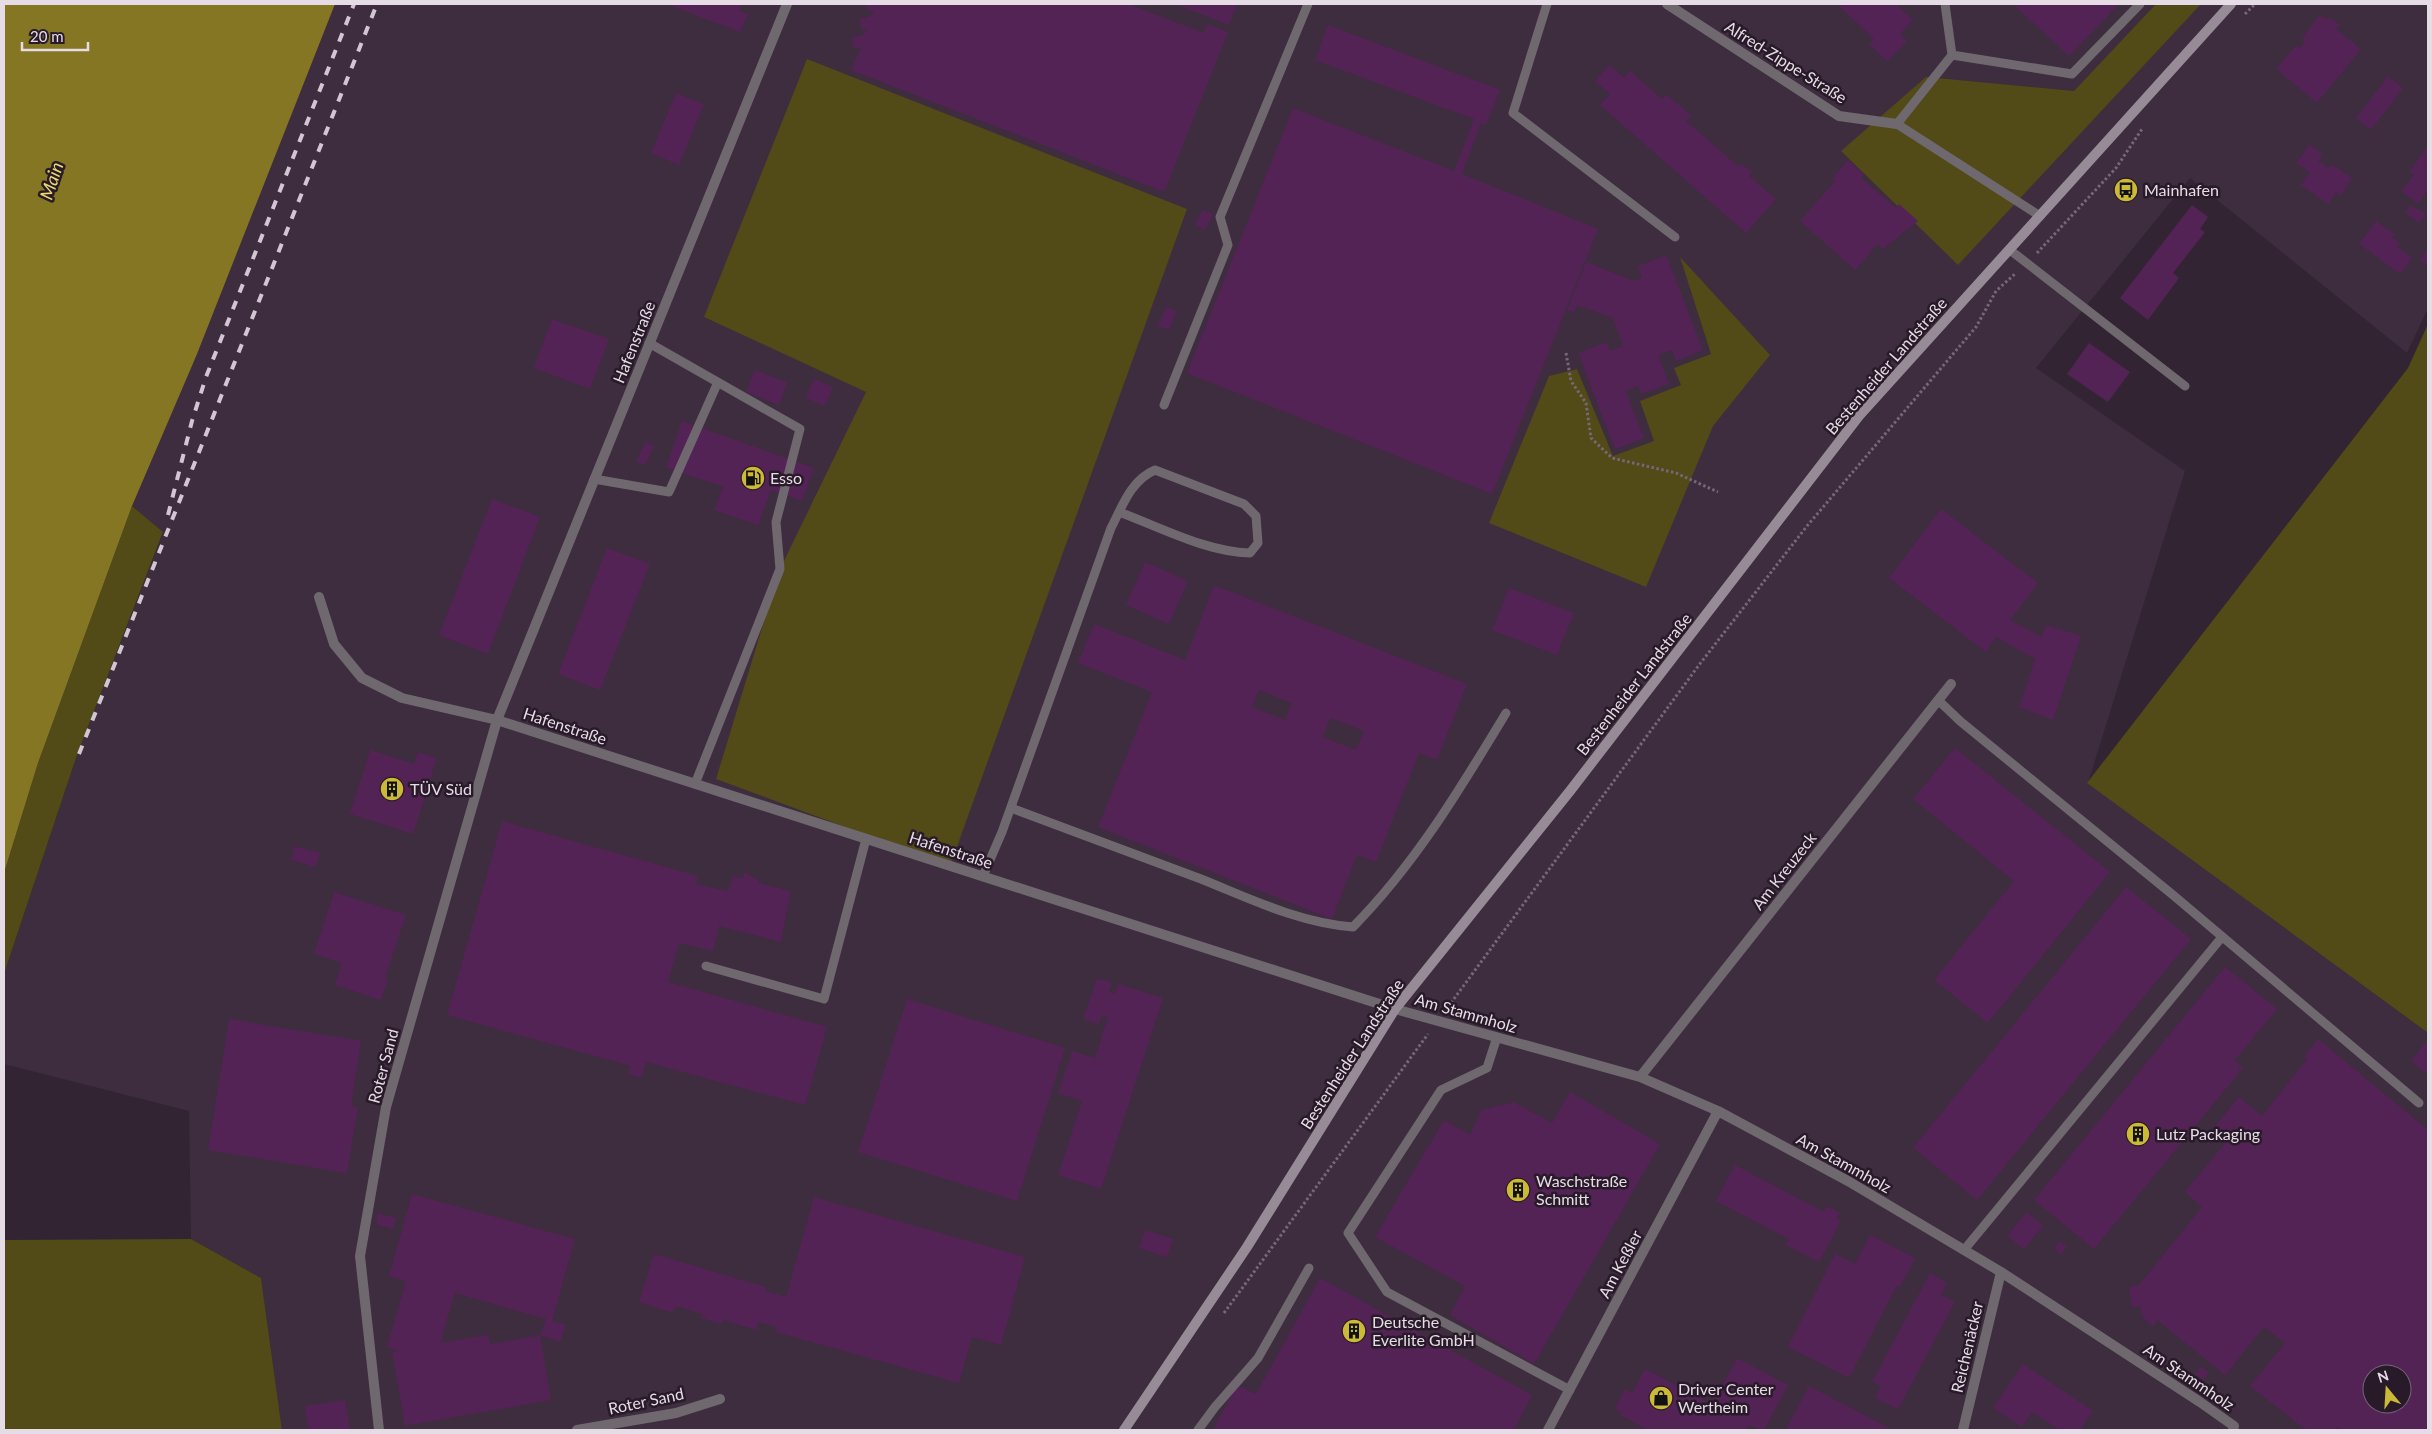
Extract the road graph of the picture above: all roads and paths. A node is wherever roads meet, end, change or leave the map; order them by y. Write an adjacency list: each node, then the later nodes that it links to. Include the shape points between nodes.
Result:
1 (786, 4): 17 (street, Hafenstraße)
2 (1308, 4): 21 (lane, via 1220,217 1228,245)
3 (1547, 4): 14 (lane, via 1513,113)
4 (1667, 4): 12 (street, Alfred-Zippe-Straße, via 1839,116)
5 (1946, 4): 10 (lane)
6 (2140, 4): 10 (lane, via 2072,74)
7 (2230, 4): 13 (main road, Bestenheider Landstraße)
8 (2255, 4): 9 (path)
9 (2242, 18)
10 (1952, 55): 12 (lane)
11 (2146, 123): 16 (path, via 2116,168)
12 (1897, 124): 13 (lane)
13 (2040, 216): 15 (main road, Bestenheider Landstraße)
14 (1675, 237)
15 (2010, 250): 16 (lane); 36 (main road, Bestenheider Landstraße, via 1859,416 1570,791)
16 (2027, 263): 20 (lane); 37 (path, via 1996,291 1976,327 1807,526 1699,665)
17 (649, 343): 19 (lane); 22 (street, Hafenstraße)
18 (1566, 353): 23 (path, via 1571,381 1586,403 1591,438 1612,458 1676,473)
19 (718, 382): 22 (lane, via 669,492); 30 (lane, via 800,429 776,522 780,569)
20 (2185, 386)
21 (1164, 405)
22 (594, 479): 29 (street, Hafenstraße)
23 (1718, 492)
24 (1119, 512): 24 (lane, via 1143,476 1155,470 1244,504 1256,516 1258,544 1250,552 1204,544); 31 (lane)
25 (319, 597): 29 (street, Hafenstraße, via 334,644 362,678 402,698)
26 (1951, 684): 27 (street, Am Kreuzeck)
27 (1938, 700): 34 (lane, via 1960,722); 39 (street, Am Kreuzeck)
28 (1506, 713): 31 (lane, via 1447,812 1383,896 1353,927 1326,925 1264,906)
29 (497, 720): 30 (street, Hafenstraße); 48 (street, Roter Sand, via 386,1108 360,1256)
30 (695, 784): 32 (street, Hafenstraße)
31 (1011, 808): 33 (lane)
32 (866, 839): 33 (street, Hafenstraße); 35 (lane, via 824,999)
33 (984, 876): 36 (street, Hafenstraße)
34 (2222, 937): 40 (lane); 42 (lane)
35 (706, 966)
36 (1395, 1009): 37 (street, Am Stammholz); 50 (main road, Bestenheider Landstraße, via 1247,1247)
37 (1438, 1021): 38 (street, Am Stammholz); 45 (path)
38 (1497, 1037): 39 (street, Am Stammholz); 46 (lane, via 1487,1068 1440,1090 1348,1234 1386,1292)
39 (1640, 1077): 41 (street, Am Stammholz)
40 (2419, 1103)
41 (1718, 1111): 42 (street, Am Stammholz, via 1848,1181); 46 (street, Am Keßler)
42 (1964, 1250): 44 (street, Am Stammholz)
43 (1308, 1268): 51 (lane, via 1258,1358)
44 (2001, 1272): 53 (street, Reichenäcker); 54 (street, Am Stammholz, via 2200,1402 2234,1426)
45 (1220, 1320)
46 (1570, 1390): 52 (street, Am Keßler)
47 (720, 1399): 49 (street, Roter Sand, via 676,1413)
48 (379, 1430)
49 (577, 1430)
50 (1124, 1430)
51 (1198, 1430)
52 (1548, 1430)
53 (1963, 1430)
54 (2233, 1430)

